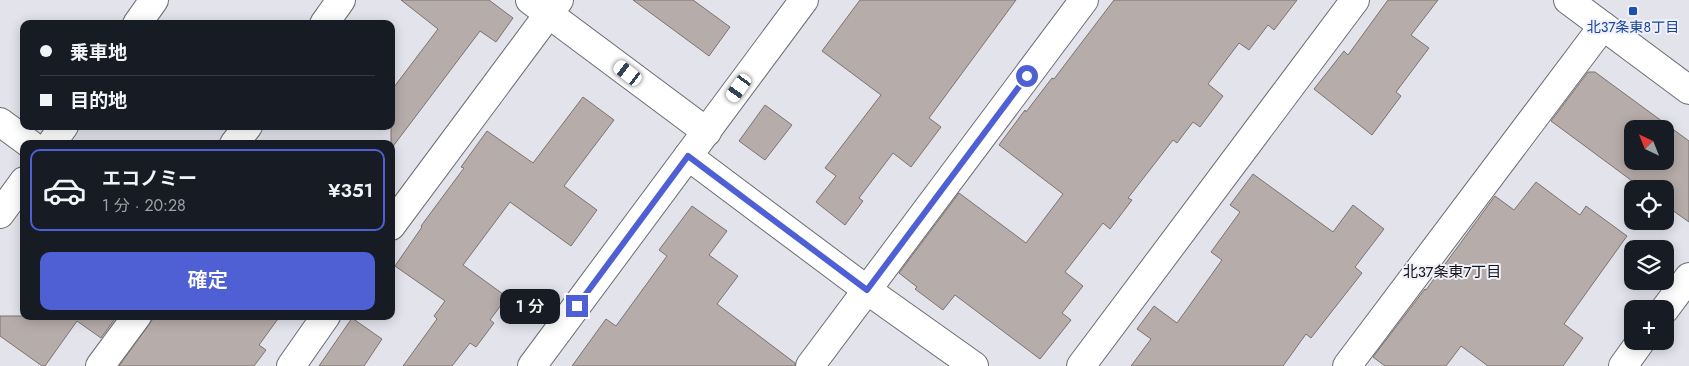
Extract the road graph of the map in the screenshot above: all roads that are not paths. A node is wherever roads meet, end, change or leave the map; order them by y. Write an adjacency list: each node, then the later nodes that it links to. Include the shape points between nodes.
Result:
1 (154, 0): 8 (street)
2 (341, 0): 9 (street)
3 (804, 0): 14 (street)
4 (1084, 0): 22 (street)
5 (1355, 0): 32 (street)
6 (1568, 0): 10 (street)
7 (546, 5): 14 (street); 20 (street)
8 (140, 20)
9 (327, 20)
10 (1603, 26): 11 (street); 33 (street)
11 (1689, 90)
12 (0, 122): 15 (street)
13 (245, 130): 16 (street)
14 (706, 132): 17 (street)
15 (25, 140)
16 (237, 140)
17 (688, 156): 22 (street); 29 (street)
18 (20, 186): 19 (street)
19 (0, 214)
20 (395, 220)
21 (1689, 276): 23 (street)
22 (867, 290): 30 (street); 31 (street)
23 (1672, 300)
24 (134, 320): 27 (street)
25 (323, 320): 28 (street)
26 (1635, 350): 34 (street)
27 (100, 366)
28 (291, 366)
29 (532, 366)
30 (810, 366)
31 (974, 366)
32 (1081, 366)
33 (1347, 366)
34 (1623, 366)

